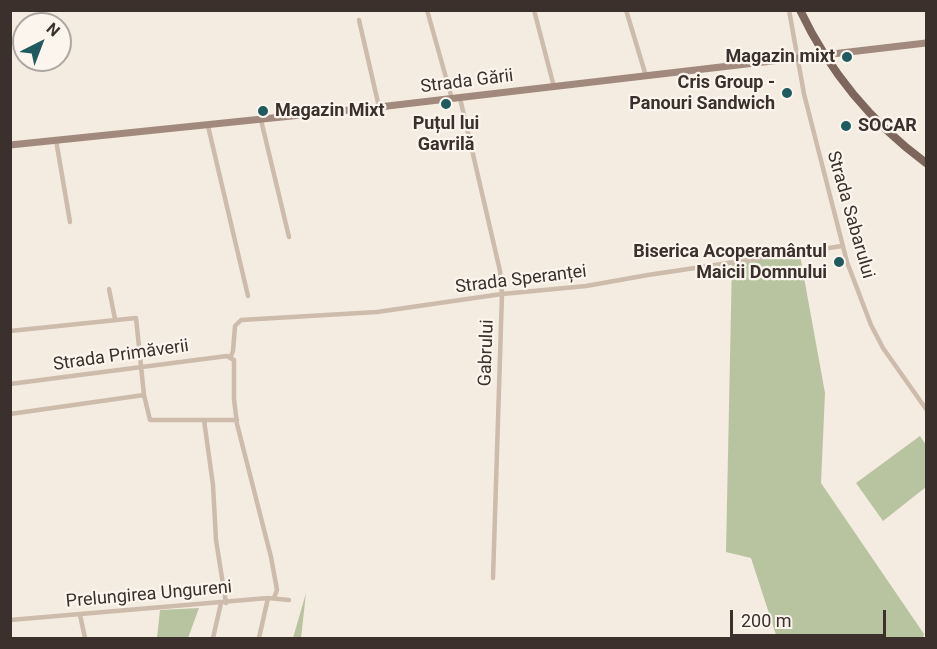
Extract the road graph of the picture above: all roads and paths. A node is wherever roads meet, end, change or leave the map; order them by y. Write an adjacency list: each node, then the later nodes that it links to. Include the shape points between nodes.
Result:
1 (427, 10): 12 (street, Gabrului)
2 (534, 10): 11 (street)
3 (626, 10): 10 (street)
4 (789, 10): 9 (street, Strada Sabarului)
5 (800, 10): 8 (main road)
6 (359, 20): 13 (street)
7 (927, 44): 8 (main road, Strada Gării)
8 (824, 55): 9 (main road, Strada Gării); 18 (main road, via 865,108)
9 (797, 58): 10 (main road, Strada Gării); 21 (street, Strada Sabarului)
10 (646, 76): 11 (main road, Strada Gării)
11 (554, 87): 12 (main road, Strada Gării)
12 (456, 98): 13 (main road, Strada Gării); 23 (street, Gabrului, via 500,271)
13 (379, 107): 14 (main road, Strada Gării)
14 (261, 120): 15 (main road, Strada Gării); 20 (street)
15 (208, 126): 16 (main road, Strada Gării); 24 (street)
16 (56, 140): 17 (main road, Strada Gării); 19 (street)
17 (10, 145)
18 (927, 163)
19 (70, 222)
20 (289, 237)
21 (842, 246): 23 (street, Strada Speranței, via 586,286); 31 (street, Strada Sabarului, via 883,348)
22 (109, 289): 25 (street)
23 (502, 294): 27 (street, Strada Speranței, via 377,312 241,320 235,326); 35 (street, Gabrului)
24 (248, 296)
25 (115, 320): 26 (street); 28 (street, via 137,320)
26 (10, 331)
27 (232, 358): 28 (street, Strada Primăverii); 34 (street)
28 (141, 367): 29 (street, Strada Primăverii); 30 (street)
29 (10, 384)
30 (144, 395): 32 (street); 33 (street, via 150,420)
31 (927, 410)
32 (10, 414)
33 (204, 420): 34 (street); 38 (street)
34 (237, 420): 36 (street, via 271,557 277,590)
35 (493, 578)
36 (271, 598): 37 (street, Prelungirea Ungureni); 38 (street, Prelungirea Ungureni); 43 (street)
37 (290, 600)
38 (224, 603): 39 (street, Prelungirea Ungureni); 42 (street)
39 (80, 615): 40 (street, Prelungirea Ungureni); 41 (street)
40 (10, 620)
41 (85, 639)
42 (213, 639)
43 (259, 639)

